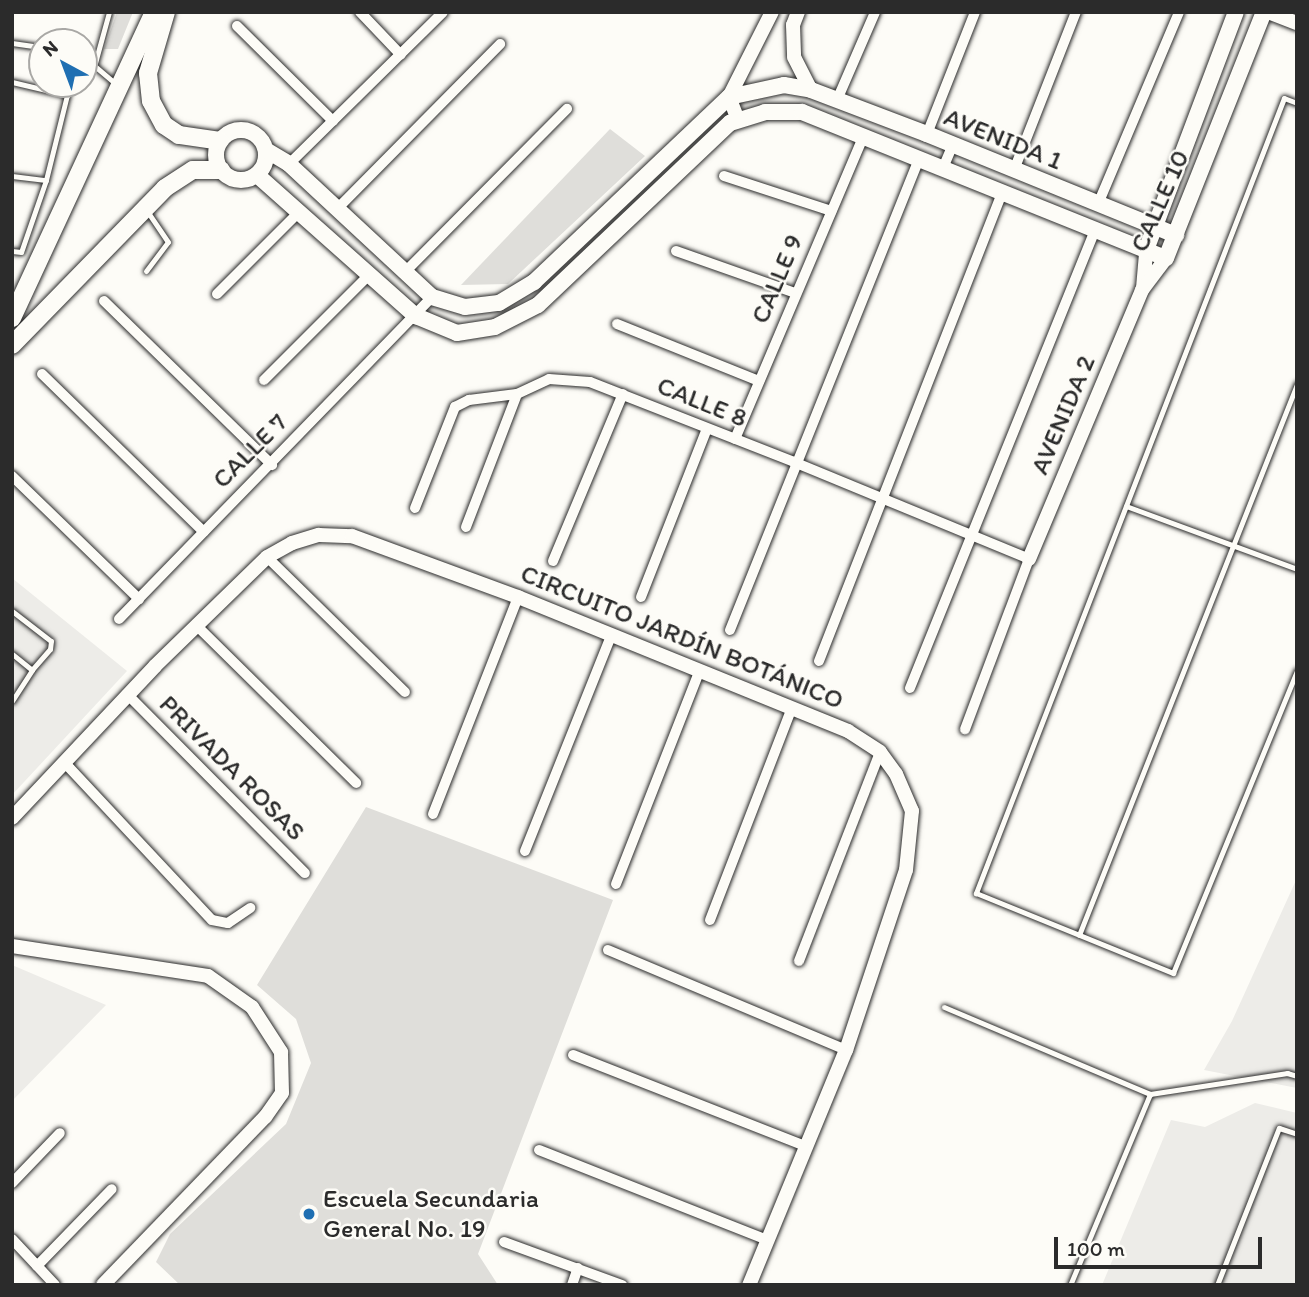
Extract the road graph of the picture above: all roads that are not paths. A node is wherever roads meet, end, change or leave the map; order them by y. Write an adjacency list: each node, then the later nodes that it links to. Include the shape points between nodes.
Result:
1 (109, 12): 17 (lane)
2 (154, 12): 20 (main road)
3 (166, 12): 31 (main road, via 148,73 151,101 164,125 179,135)
4 (360, 12): 18 (street)
5 (443, 12): 18 (street)
6 (772, 12): 22 (street)
7 (798, 12): 21 (street, via 793,25 794,57)
8 (875, 12): 24 (street)
9 (975, 12): 29 (street)
10 (1076, 12): 38 (street)
11 (1179, 12): 44 (street)
12 (1236, 12): 49 (main road, CALLE 10)
13 (1266, 12): 14 (street); 51 (main road, CALLE 10)
14 (1297, 23)
15 (237, 26): 28 (street)
16 (500, 44): 46 (street)
17 (98, 52)
18 (401, 55): 28 (street)
19 (98, 66): 20 (lane)
20 (119, 88): 65 (main road)
21 (811, 90): 22 (main road, via 784,85); 24 (main road, AVENIDA 1)
22 (729, 97): 27 (street); 62 (main road, via 517,295 479,308 446,304)
23 (66, 98): 42 (lane)
24 (837, 100): 29 (main road, AVENIDA 1)
25 (1297, 103): 80 (lane, via 1284,98)
26 (567, 109): 57 (street)
27 (738, 120): 30 (main road, AVENIDA 1, via 765,112 802,112); 64 (main road, via 693,155 538,306 516,319 457,332)
28 (333, 121): 35 (street)
29 (927, 134): 32 (main road, AVENIDA 1)
30 (863, 137): 34 (main road, AVENIDA 1); 47 (street, CALLE 9)
31 (220, 141): 33 (main road, via 235,130 248,130); 37 (main road, via 216,158)
32 (953, 144): 36 (street); 38 (main road, AVENIDA 1)
33 (266, 150): 35 (main road); 39 (main road, via 265,164)
34 (919, 159): 36 (main road, AVENIDA 1); 76 (street)
35 (289, 164): 46 (main road)
36 (943, 168): 43 (main road, AVENIDA 1)
37 (221, 170): 39 (main road, via 240,180); 45 (main road, via 193,170)
38 (1014, 170): 44 (main road, AVENIDA 1)
39 (257, 175): 48 (main road)
40 (12, 176): 42 (lane)
41 (724, 176): 47 (street)
42 (46, 180): 53 (lane, via 21,252)
43 (1003, 193): 50 (main road, AVENIDA 1); 79 (street)
44 (1098, 204): 49 (main road, AVENIDA 1)
45 (145, 208): 56 (lane, via 168,242); 67 (main road)
46 (337, 209): 57 (main road)
47 (831, 211): 60 (street, CALLE 9)
48 (299, 212): 58 (main road); 61 (street)
49 (1154, 228): 51 (main road, AVENIDA 1); 52 (main road, CALLE 10)
50 (1095, 229): 52 (main road, AVENIDA 1); 84 (street)
51 (1176, 235): 55 (main road, CALLE 10)
52 (1146, 250): 55 (main road, AVENIDA 1); 59 (street, CALLE 10)
53 (12, 251)
54 (676, 251): 60 (street)
55 (1166, 258): 59 (street, CALLE 10)
56 (146, 271)
57 (405, 272): 62 (main road)
58 (368, 276): 64 (main road); 69 (street)
59 (1142, 290): 87 (street, AVENIDA 2)
60 (795, 293): 70 (street, CALLE 9)
61 (218, 294)
62 (432, 297): 64 (street, CALLE 7)
63 (104, 301): 77 (street)
64 (416, 316): 77 (street, CALLE 7)
65 (12, 318)
66 (617, 324): 70 (street)
67 (12, 345)
68 (42, 374): 83 (street)
69 (264, 380)
70 (759, 380): 75 (street, CALLE 9)
71 (1297, 384): 85 (lane)
72 (517, 394): 73 (street, CALLE 8, via 556,378 590,382); 81 (street, CALLE 8, via 469,400 455,407); 82 (street)
73 (623, 394): 74 (street, CALLE 8); 88 (street)
74 (707, 429): 75 (street, CALLE 8); 91 (street)
75 (735, 439): 76 (street, CALLE 8)
76 (794, 462): 79 (street, CALLE 8); 96 (street)
77 (272, 465): 83 (street, CALLE 7)
78 (12, 476): 92 (street)
79 (881, 500): 84 (street, CALLE 8); 99 (street)
80 (1126, 506): 85 (lane); 119 (lane, via 976,893)
81 (415, 508)
82 (466, 527)
83 (204, 532): 92 (street, CALLE 7)
84 (970, 536): 87 (street, CALLE 8); 103 (street)
85 (1233, 547): 89 (lane); 119 (lane)
86 (267, 557): 90 (street, CIRCUITO JARDÍN BOTÁNICO, via 292,542 320,535 352,536); 95 (street, CIRCUITO JARDÍN BOTÁNICO); 104 (street)
87 (1029, 559): 108 (street)
88 (553, 561)
89 (1297, 569)
90 (518, 597): 97 (street, CIRCUITO JARDÍN BOTÁNICO); 112 (street)
91 (641, 597)
92 (139, 599): 94 (street, CALLE 7)
93 (12, 611): 100 (lane, via 51,641 43,660)
94 (119, 619)
95 (196, 625): 105 (street, CIRCUITO JARDÍN BOTÁNICO); 111 (street)
96 (730, 630)
97 (611, 636): 101 (street, CIRCUITO JARDÍN BOTÁNICO); 114 (street)
98 (13, 656): 100 (lane)
99 (819, 662)
100 (32, 670): 106 (lane)
101 (701, 670): 107 (street, CIRCUITO JARDÍN BOTÁNICO); 116 (street)
102 (1297, 670): 119 (lane, via 1173,973)
103 (911, 688)
104 (405, 692)
105 (128, 695): 110 (street, CIRCUITO JARDÍN BOTÁNICO); 115 (street, PRIVADA ROSAS)
106 (12, 701)
107 (792, 708): 109 (street, CIRCUITO JARDÍN BOTÁNICO, via 848,731); 118 (street)
108 (965, 729)
109 (880, 752): 122 (street); 124 (street, CIRCUITO JARDÍN BOTÁNICO, via 897,774 912,811 907,858)
110 (64, 762): 113 (street, CIRCUITO JARDÍN BOTÁNICO); 117 (street, via 212,920 228,923)
111 (356, 783)
112 (433, 814)
113 (12, 818)
114 (525, 850)
115 (305, 873)
116 (617, 884)
117 (250, 908)
118 (710, 920)
119 (1079, 935)
120 (12, 946): 139 (street, via 208,976 228,988 266,1024 281,1052 282,1093 265,1117)
121 (608, 950): 124 (street)
122 (799, 961)
123 (944, 1007): 127 (lane)
124 (846, 1050): 130 (street, CIRCUITO JARDÍN BOTÁNICO)
125 (573, 1055): 130 (street)
126 (1297, 1076): 127 (lane, via 1287,1073)
127 (1150, 1094): 144 (lane)
128 (60, 1133): 132 (street)
129 (1297, 1134): 145 (lane, via 1279,1128)
130 (805, 1146): 135 (street, CIRCUITO JARDÍN BOTÁNICO)
131 (539, 1150): 135 (street)
132 (12, 1183)
133 (112, 1189): 137 (street)
134 (12, 1239): 137 (street)
135 (767, 1240): 143 (street, CIRCUITO JARDÍN BOTÁNICO)
136 (504, 1242): 138 (street)
137 (37, 1266): 140 (street)
138 (579, 1268): 141 (street); 142 (street)
139 (105, 1284)
140 (55, 1285)
141 (572, 1285)
142 (622, 1285)
143 (749, 1285)
144 (1070, 1285)
145 (1217, 1285)

